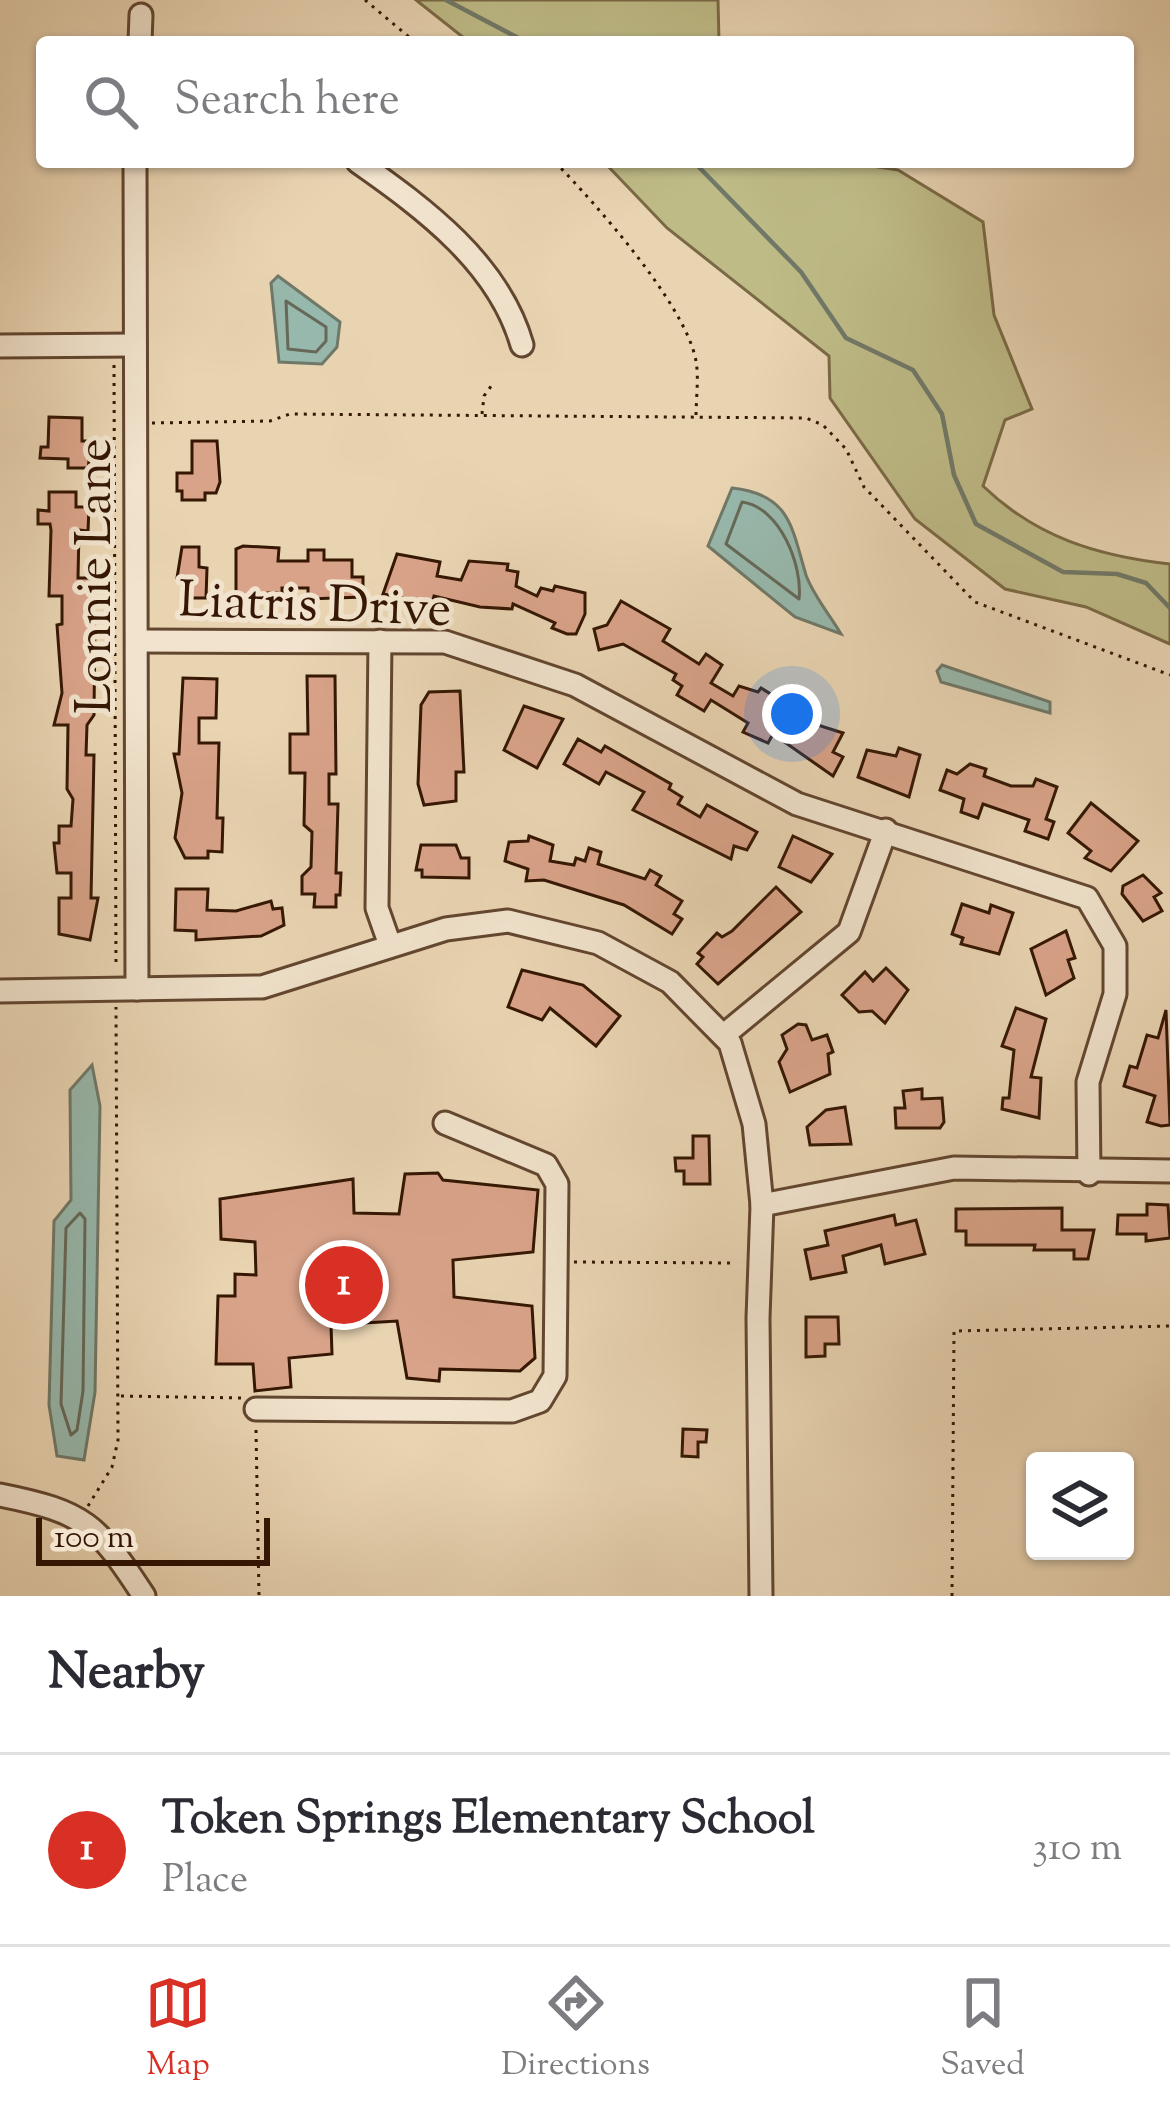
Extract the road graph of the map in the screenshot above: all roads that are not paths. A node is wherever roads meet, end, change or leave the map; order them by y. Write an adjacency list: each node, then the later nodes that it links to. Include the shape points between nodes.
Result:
1 (141, 15): 2 (street)
2 (140, 36)
3 (135, 168): 5 (street, Lonnie Lane)
4 (365, 168): 6 (street, via 474,259)
5 (125, 345): 7 (street); 8 (street, Lonnie Lane, via 136,423)
6 (522, 345)
7 (0, 346)
8 (138, 641): 9 (street, Liatris Drive); 12 (street, Lonnie Lane)
9 (380, 641): 10 (street, Liatris Drive, via 446,642 575,685 797,804); 11 (street, via 377,908)
10 (886, 830): 14 (street, via 850,932); 17 (street, Liatris Drive, via 1088,898 1115,946 1115,994 1088,1082)
11 (390, 945): 12 (street, via 289,983); 14 (street, via 475,923 556,928 631,957)
12 (126, 990): 13 (street)
13 (0, 991)
14 (724, 1035): 18 (street, via 754,1124)
15 (446, 1124): 19 (street, via 546,1165 557,1184 555,1376 540,1401 512,1411)
16 (1170, 1172): 17 (street)
17 (1089, 1174): 18 (street, via 954,1168)
18 (762, 1205): 22 (street)
19 (256, 1409)
20 (0, 1496): 21 (street, via 62,1508 107,1539)
21 (144, 1596)
22 (761, 1596)

